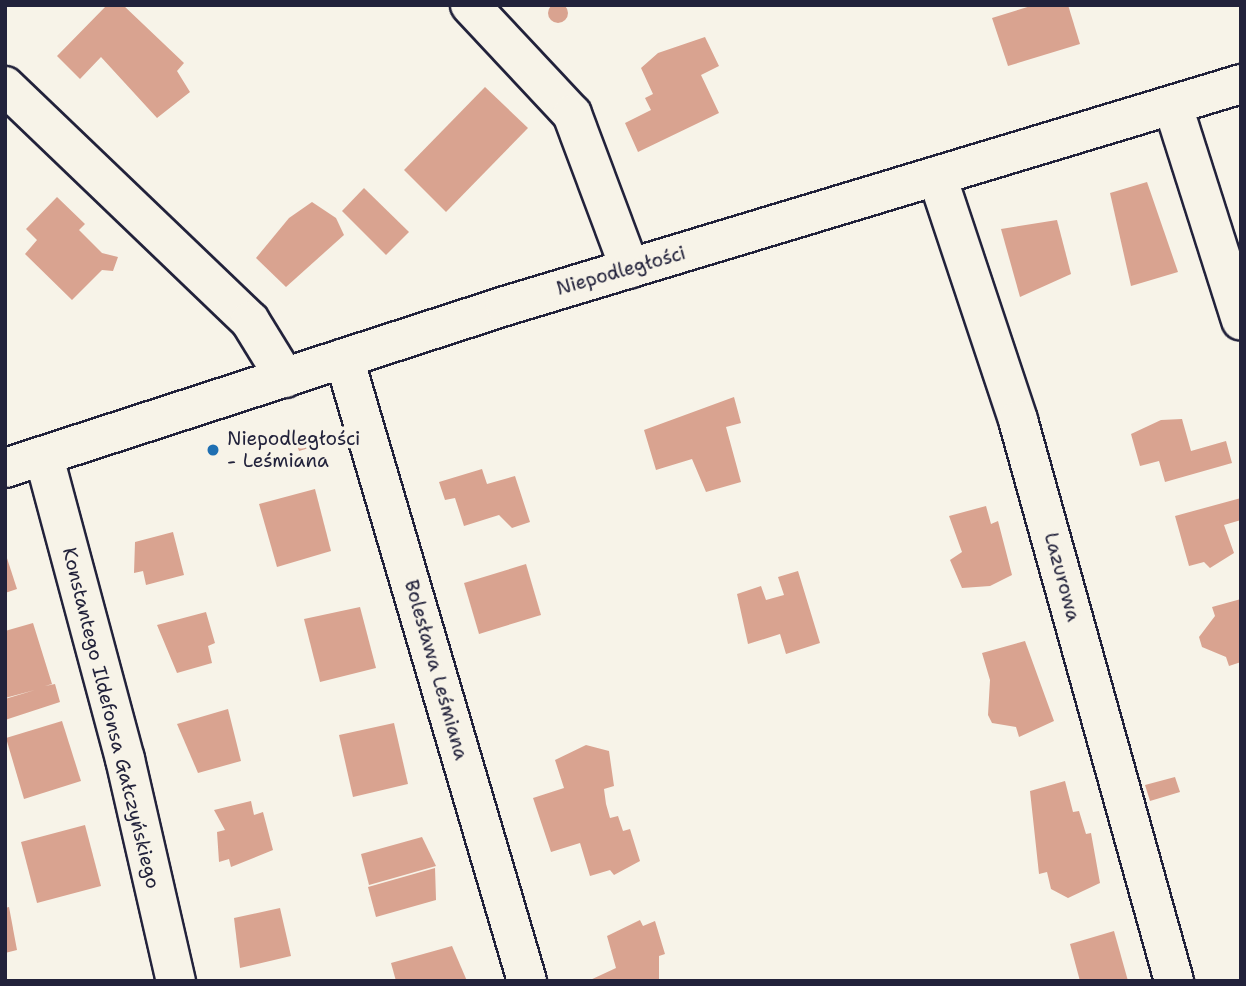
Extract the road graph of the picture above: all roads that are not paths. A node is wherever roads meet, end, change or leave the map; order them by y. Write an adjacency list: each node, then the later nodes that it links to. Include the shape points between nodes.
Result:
1 (470, 5): 6 (street, via 572,114)
2 (1241, 84): 4 (street, Niepodległości)
3 (5, 86): 9 (street, via 250,321)
4 (1173, 106): 5 (street, Niepodległości); 7 (street)
5 (937, 176): 6 (street, Niepodległości); 14 (street, Lazurowa, via 1018,420)
6 (630, 269): 8 (street, Niepodległości)
7 (1241, 320)
8 (344, 358): 9 (street, Niepodległości); 13 (street, Bolesława Leśmiana)
9 (285, 378): 10 (street, Niepodległości)
10 (44, 457): 11 (street, Niepodległości); 12 (street, Konstantego Ildefonsa Gałczyńskiego, via 125,759)
11 (5, 468)
12 (176, 981)
13 (527, 981)
14 (1174, 981)

